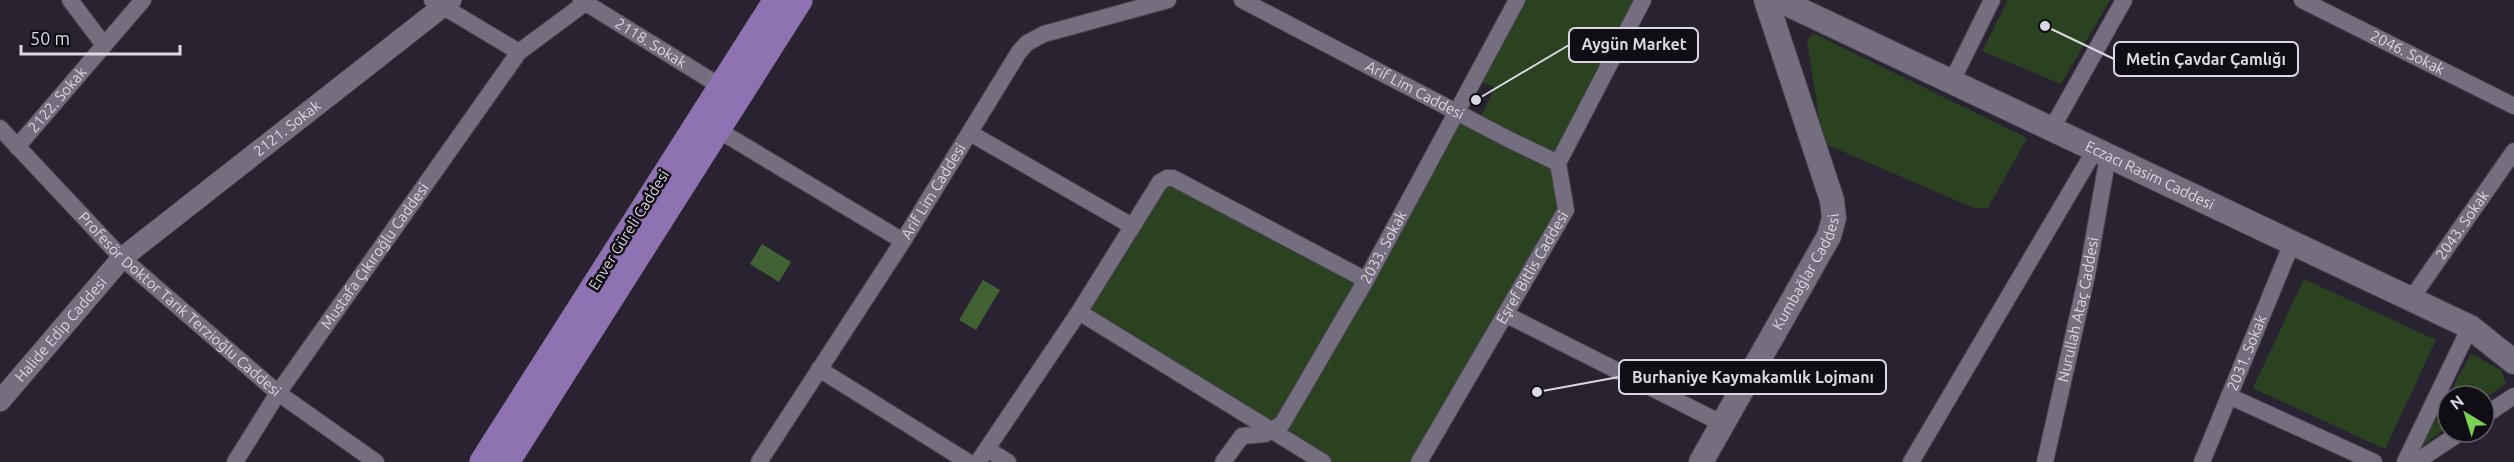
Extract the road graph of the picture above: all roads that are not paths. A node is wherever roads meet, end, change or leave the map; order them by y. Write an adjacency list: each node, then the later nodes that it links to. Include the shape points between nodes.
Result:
1 (70, 0): 16 (street)
2 (144, 0): 16 (street, 2122. Sokak)
3 (777, 0): 19 (main road, Enver Güreli Caddesi)
4 (799, 0): 24 (main road, Enver Güreli Caddesi)
5 (1168, 0): 25 (street, Arif Lim Caddesi, via 1074,24 1027,43)
6 (1242, 0): 21 (street, Arif Lim Caddesi)
7 (1517, 0): 21 (street, 2033. Sokak)
8 (1643, 0): 29 (street)
9 (1766, 0): 46 (main road, Kumbağlar Caddesi, via 1832,200 1834,218 1829,236)
10 (1779, 0): 18 (main road, Eczacı Rasim Caddesi)
11 (1992, 0): 18 (street)
12 (2124, 0): 23 (street)
13 (2302, 0): 20 (street, 2046. Sokak)
14 (583, 1): 17 (street, Mustafa Çıkıroğlu Caddesi); 19 (street, 2118. Sokak)
15 (442, 2): 17 (street); 33 (street, 2121. Sokak)
16 (104, 45): 26 (street, 2122. Sokak)
17 (519, 52): 41 (street, Mustafa Çıkıroğlu Caddesi)
18 (1951, 83): 23 (main road, Eczacı Rasim Caddesi)
19 (720, 86): 52 (main road, Enver Güreli Caddesi)
20 (2514, 106)
21 (1457, 111): 29 (street, Arif Lim Caddesi); 34 (street, 2033. Sokak)
22 (0, 128): 26 (street, Profesör Doktor Tarık Terzioğlu Caddesi)
23 (2051, 129): 28 (main road, Eczacı Rasim Caddesi)
24 (718, 130): 31 (street); 53 (main road, Enver Güreli Caddesi)
25 (970, 133): 30 (street); 31 (street, Arif Lim Caddesi)
26 (17, 147): 33 (street, Profesör Doktor Tarık Terzioğlu Caddesi)
27 (2514, 151): 35 (street, 2043. Sokak)
28 (2102, 153): 32 (main road, Eczacı Rasim Caddesi); 61 (street); 62 (street, Nurullah Ataç Caddesi, via 2087,274)
29 (1558, 163): 37 (street, Eşref Bitlis Caddesi, via 1566,210)
30 (1132, 226): 34 (street, via 1160,182 1173,178); 36 (street)
31 (903, 240): 40 (street, Arif Lim Caddesi)
32 (2292, 243): 35 (main road, Eczacı Rasim Caddesi); 42 (street, 2031. Sokak)
33 (122, 258): 41 (street, Profesör Doktor Tarık Terzioğlu Caddesi); 44 (street, Halide Edip Caddesi)
34 (1366, 280): 47 (street, 2033. Sokak, via 1282,424)
35 (2411, 299): 38 (main road, Eczacı Rasim Caddesi)
36 (1079, 312): 47 (street); 49 (street)
37 (1505, 314): 46 (street); 59 (street, Eşref Bitlis Caddesi)
38 (2470, 327): 39 (main road, Eczacı Rasim Caddesi); 65 (street)
39 (2514, 362)
40 (819, 369): 54 (street, Arif Lim Caddesi); 55 (street)
41 (278, 393): 50 (street, Mustafa Çıkıroğlu Caddesi); 51 (street, Profesör Doktor Tarık Terzioğlu Caddesi)
42 (2229, 396): 63 (street, 2031. Sokak); 64 (street)
43 (2514, 396): 45 (street)
44 (0, 401)
45 (2496, 408)
46 (1723, 424): 60 (main road, Kumbağlar Caddesi)
47 (1274, 431): 57 (street, via 1242,436); 58 (street)
48 (2442, 444): 66 (street)
49 (982, 455): 56 (street)
50 (236, 462)
51 (376, 462)
52 (483, 462)
53 (506, 462)
54 (759, 462)
55 (968, 462)
56 (1008, 462)
57 (1223, 462)
58 (1323, 462)
59 (1419, 462)
60 (1701, 462)
61 (1911, 462)
62 (2045, 462)
63 (2202, 462)
64 (2374, 462)
65 (2405, 462)
66 (2416, 462)

